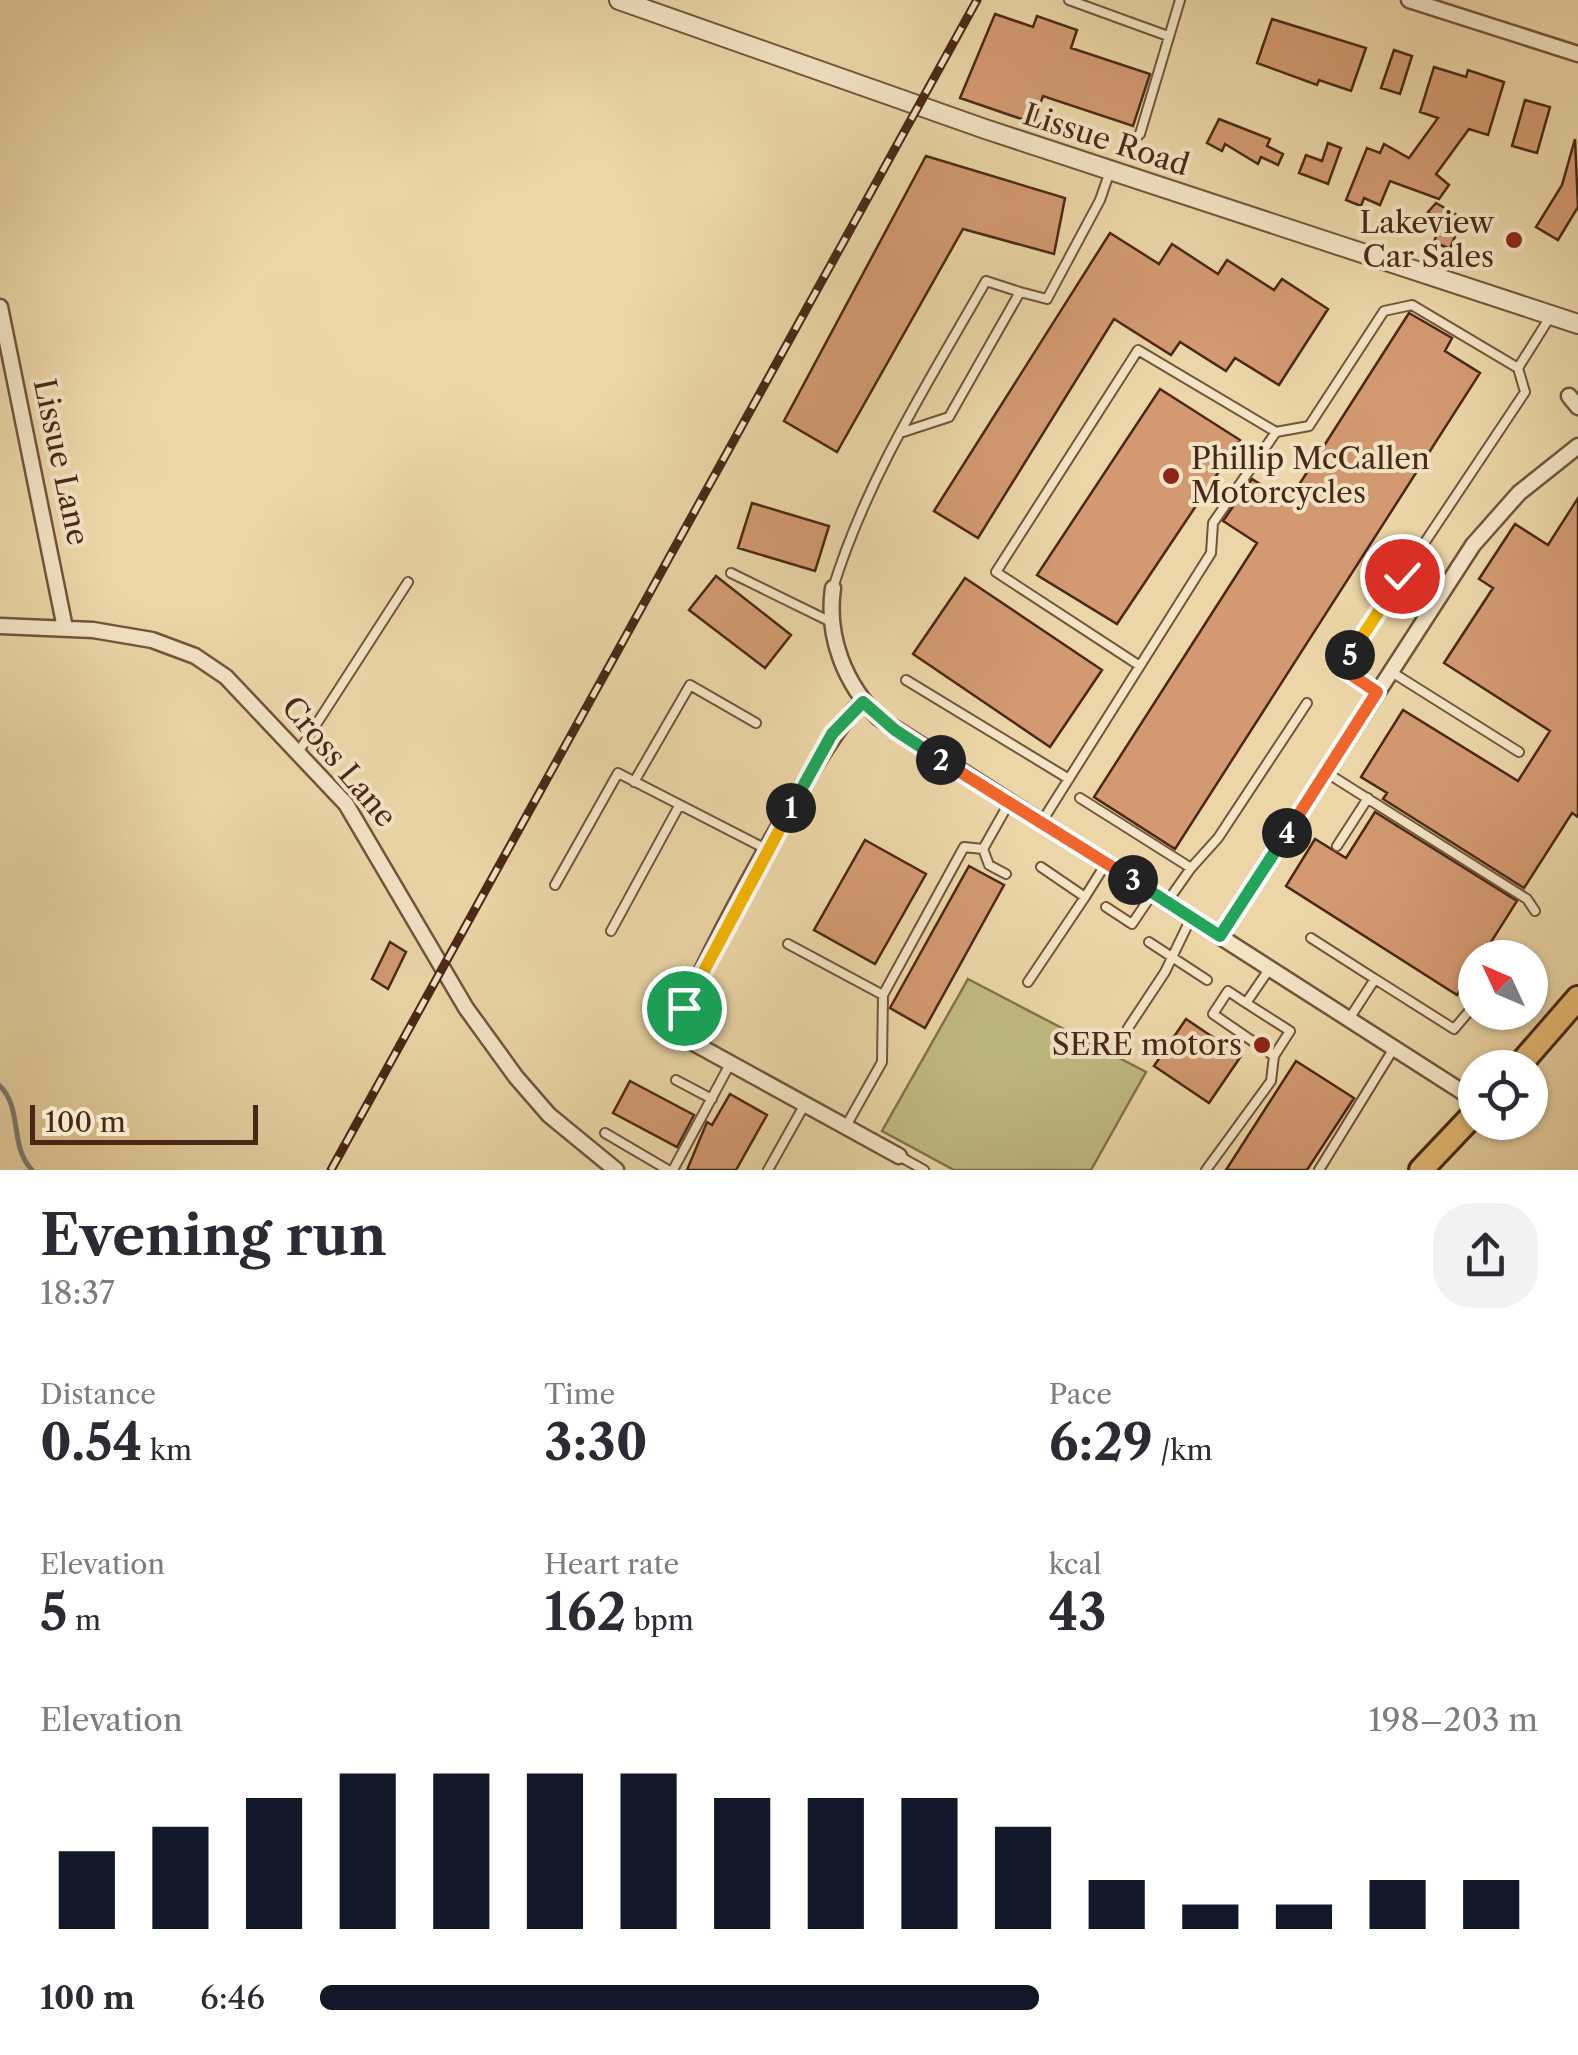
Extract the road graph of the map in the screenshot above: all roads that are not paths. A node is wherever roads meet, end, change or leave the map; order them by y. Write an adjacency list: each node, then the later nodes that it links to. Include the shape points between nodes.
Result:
1 (619, 0): 8 (street, Lissue Road)
2 (1069, 0): 5 (lane)
3 (1180, 0): 5 (lane)
4 (1409, 0): 6 (street)
5 (1168, 36): 7 (lane, via 1140,134)
6 (1578, 54)
7 (1122, 148)
8 (1110, 172): 9 (lane, via 1047,298); 11 (street, Lissue Road)
9 (1020, 292): 15 (lane, via 949,417); 15 (lane, via 986,281)
10 (0, 307): 22 (street, Lissue Lane)
11 (1552, 315): 12 (street, Lissue Road); 13 (lane)
12 (1578, 324)
13 (1518, 368): 14 (lane, via 1412,305 1384,311 1310,426); 26 (lane, via 1526,392 1341,668)
14 (1276, 432): 23 (lane, via 1213,523 1211,554); 23 (lane, via 1138,350 996,572)
15 (900, 433): 19 (lane, via 857,516)
16 (1577, 448): 24 (street, via 1520,493 1473,545)
17 (730, 572): 20 (lane)
18 (408, 582): 30 (lane)
19 (833, 588): 20 (street)
20 (832, 622): 27 (street, via 845,670)
21 (0, 626): 22 (street, Cross Lane)
22 (66, 628): 30 (street, Cross Lane, via 137,636 195,656 237,687)
23 (1140, 666): 33 (lane)
24 (1390, 671): 26 (street); 31 (lane)
25 (906, 680): 33 (lane)
26 (1377, 692): 32 (street)
27 (863, 702): 37 (street); 42 (street, via 832,734)
28 (1307, 703): 45 (lane)
29 (756, 723): 34 (lane, via 690,685)
30 (299, 751): 82 (street, Cross Lane, via 362,828 452,985 516,1077 550,1116)
31 (1519, 752)
32 (1326, 772): 36 (lane); 55 (street)
33 (1069, 779): 39 (lane)
34 (634, 782): 38 (lane); 47 (lane, via 618,773)
35 (1080, 798): 45 (lane)
36 (1368, 798): 40 (lane); 52 (lane, via 1527,900)
37 (1010, 803): 39 (street); 41 (lane)
38 (678, 806): 42 (lane); 54 (lane)
39 (1041, 823): 43 (street)
40 (1337, 846)
41 (983, 849): 46 (lane, via 989,864); 64 (lane, via 964,847)
42 (768, 850): 73 (street, via 680,1021 688,1040)
43 (1106, 863): 48 (street); 49 (lane)
44 (1041, 868): 49 (lane)
45 (1191, 868): 50 (lane)
46 (1006, 874)
47 (555, 885)
48 (1153, 894): 50 (street); 51 (lane, via 1132,924)
49 (1085, 896): 63 (lane)
50 (1167, 902): 53 (street)
51 (1106, 906)
52 (1534, 911)
53 (1192, 918): 55 (street); 59 (lane)
54 (611, 931)
55 (1220, 936): 60 (street)
56 (1312, 938): 61 (lane)
57 (1149, 942): 59 (lane)
58 (788, 944): 64 (lane)
59 (1171, 956): 62 (lane); 69 (lane)
60 (1270, 968): 66 (lane); 67 (street)
61 (1375, 979): 67 (lane); 68 (lane, via 1454,1029)
62 (1207, 980)
63 (1028, 982)
64 (883, 996): 78 (lane, via 882,1062)
65 (1578, 998): 71 (highway)
66 (1246, 1003): 72 (lane, via 1290,1032); 72 (lane, via 1228,991 1212,1014)
67 (1350, 1019): 70 (street)
68 (1458, 1024)
69 (1128, 1028)
70 (1394, 1048): 75 (street); 87 (lane)
71 (1533, 1050)
72 (1274, 1056): 86 (lane, via 1271,1082)
73 (731, 1064): 76 (lane); 77 (street)
74 (676, 1080): 76 (lane)
75 (1458, 1089)
76 (712, 1099): 83 (lane)
77 (805, 1104): 78 (street); 84 (lane)
78 (846, 1126): 81 (street)
79 (1458, 1131): 88 (highway)
80 (605, 1134): 83 (lane)
81 (899, 1156): 85 (lane)
82 (616, 1170)
83 (671, 1170)
84 (768, 1170)
85 (924, 1170)
86 (1206, 1170)
87 (1319, 1170)
88 (1421, 1170)

